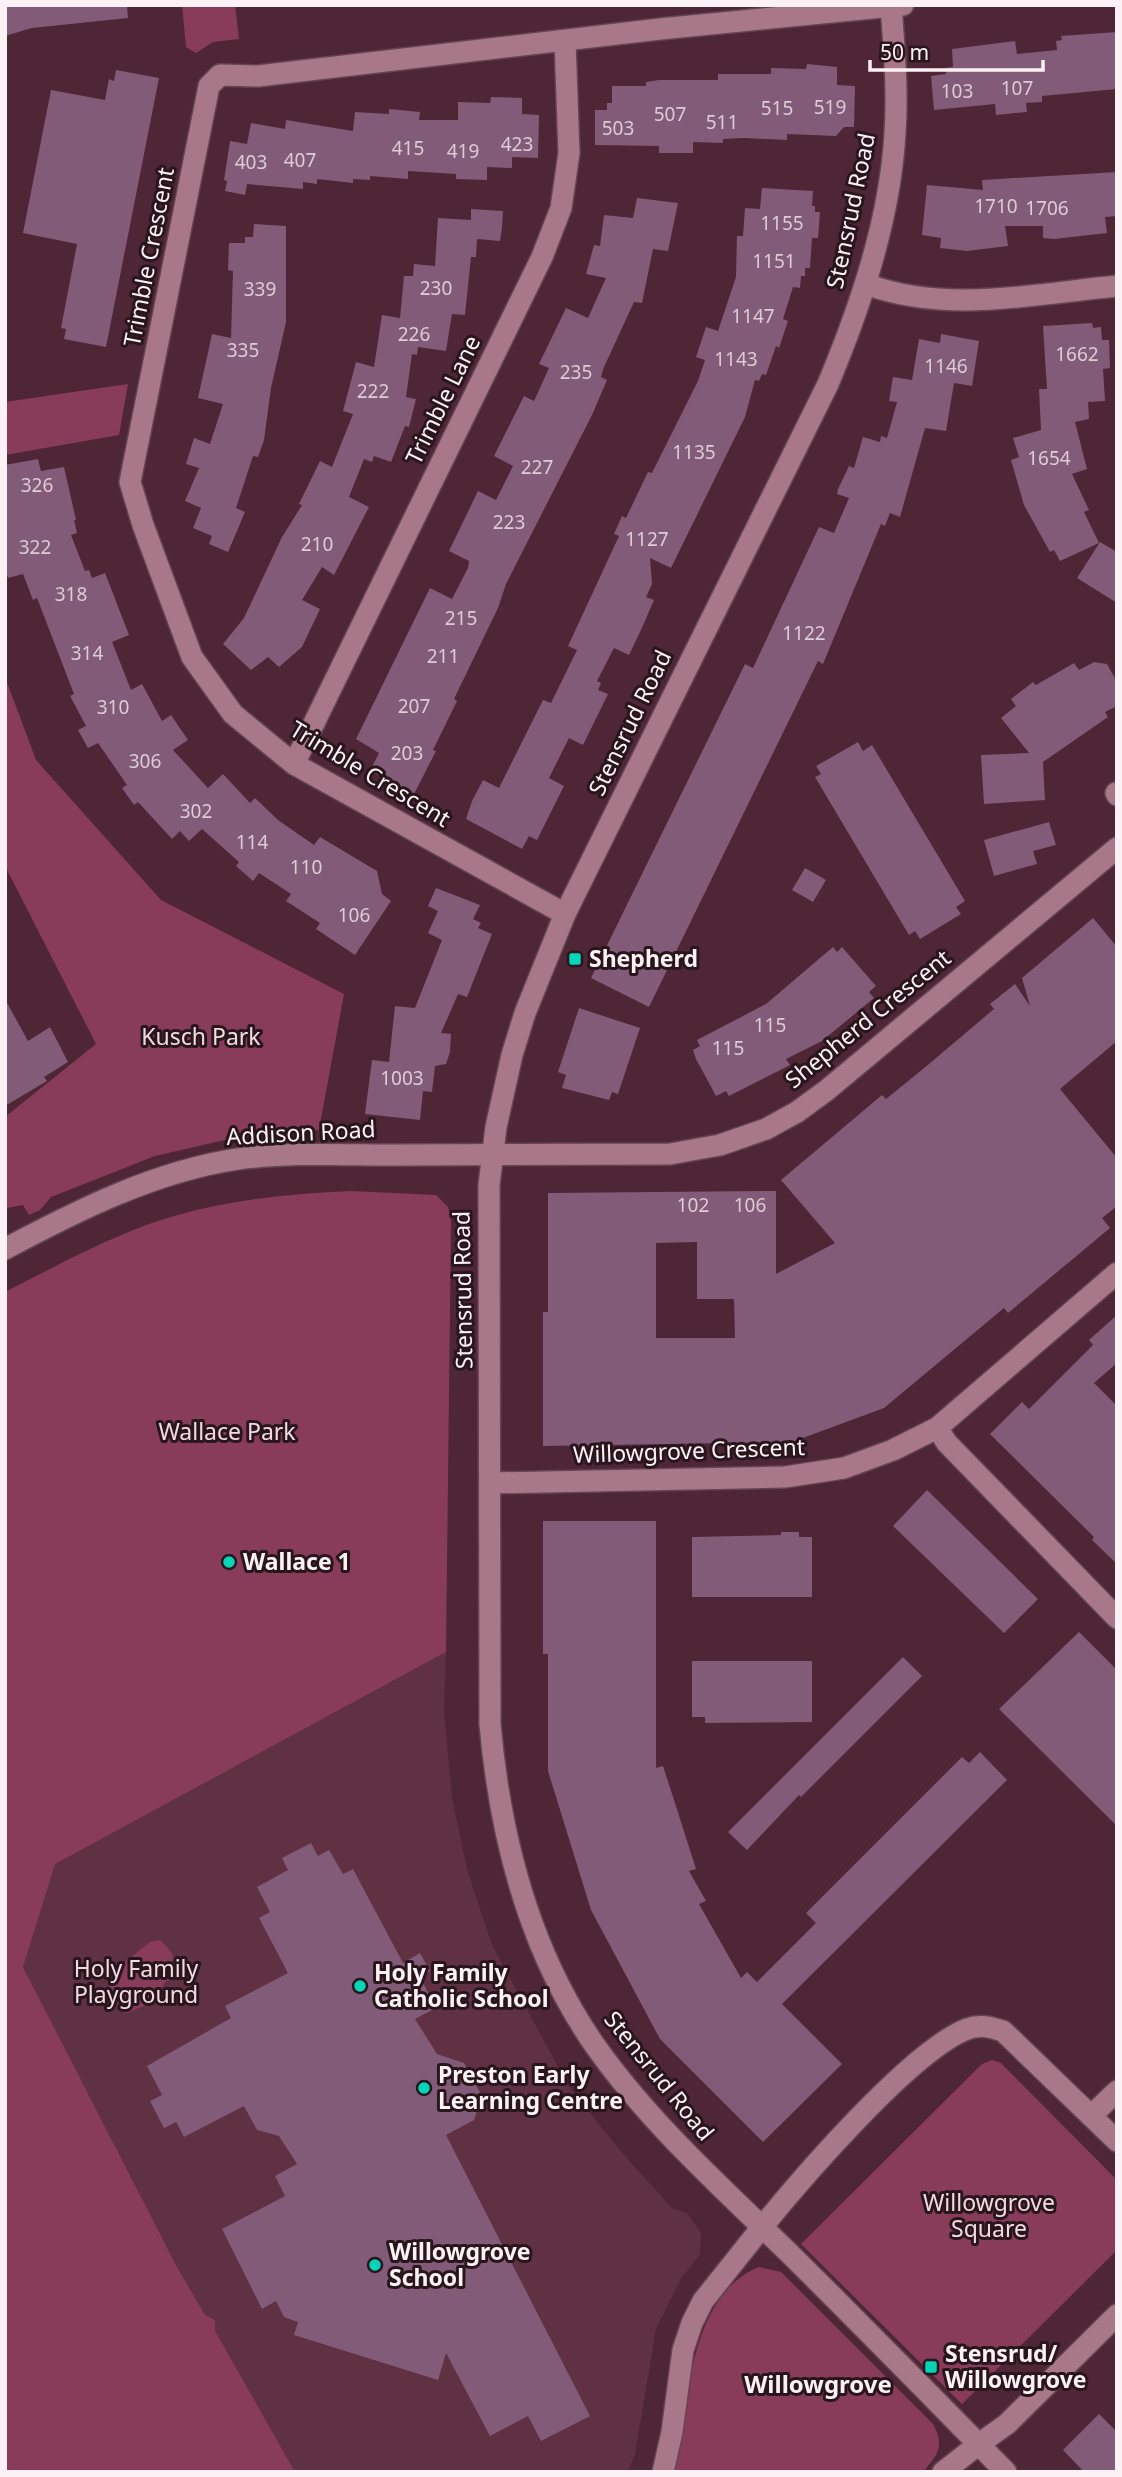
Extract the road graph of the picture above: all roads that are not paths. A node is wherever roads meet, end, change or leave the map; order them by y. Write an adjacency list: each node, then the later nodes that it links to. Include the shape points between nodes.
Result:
1 (895, 6): 2 (street, Trimble Crescent); 3 (street, Stensrud Road, via 895,134)
2 (565, 41): 5 (street, Trimble Lane, via 569,153 561,208 536,269); 5 (street, Trimble Crescent, via 258,76 220,75 209,86 130,482 192,657 233,714)
3 (866, 284): 4 (street, via 896,295 962,301); 7 (street, Stensrud Road, via 828,384)
4 (1117, 286)
5 (294, 764): 7 (street, Trimble Crescent)
6 (1117, 848): 8 (street, Shepherd Crescent, via 827,1090 766,1129 670,1154)
7 (565, 914): 8 (street, Stensrud Road, via 515,1044)
8 (492, 1155): 9 (street, Addison Road, via 238,1159 140,1186); 12 (street, Stensrud Road, via 488,1207)
9 (5, 1249)
10 (1117, 1273): 11 (street, Willowgrove Crescent)
11 (937, 1428): 12 (street, Willowgrove Crescent, via 845,1468 785,1477); 13 (street)
12 (490, 1483): 17 (street, Stensrud Road, via 493,1761 509,1847 536,1929 595,2046 672,2136)
13 (1117, 1618)
14 (1117, 2091): 15 (street)
15 (1092, 2115): 16 (street); 17 (street, via 1003,2031 969,2028 951,2037 890,2089)
16 (1117, 2141)
17 (762, 2227): 19 (street, Stensrud Road); 20 (street, via 703,2301 692,2323 683,2350)
18 (1117, 2315): 19 (street, via 1007,2424)
19 (979, 2444): 21 (street); 22 (street, Stensrud Road)
20 (663, 2472)
21 (943, 2472)
22 (1006, 2472)

